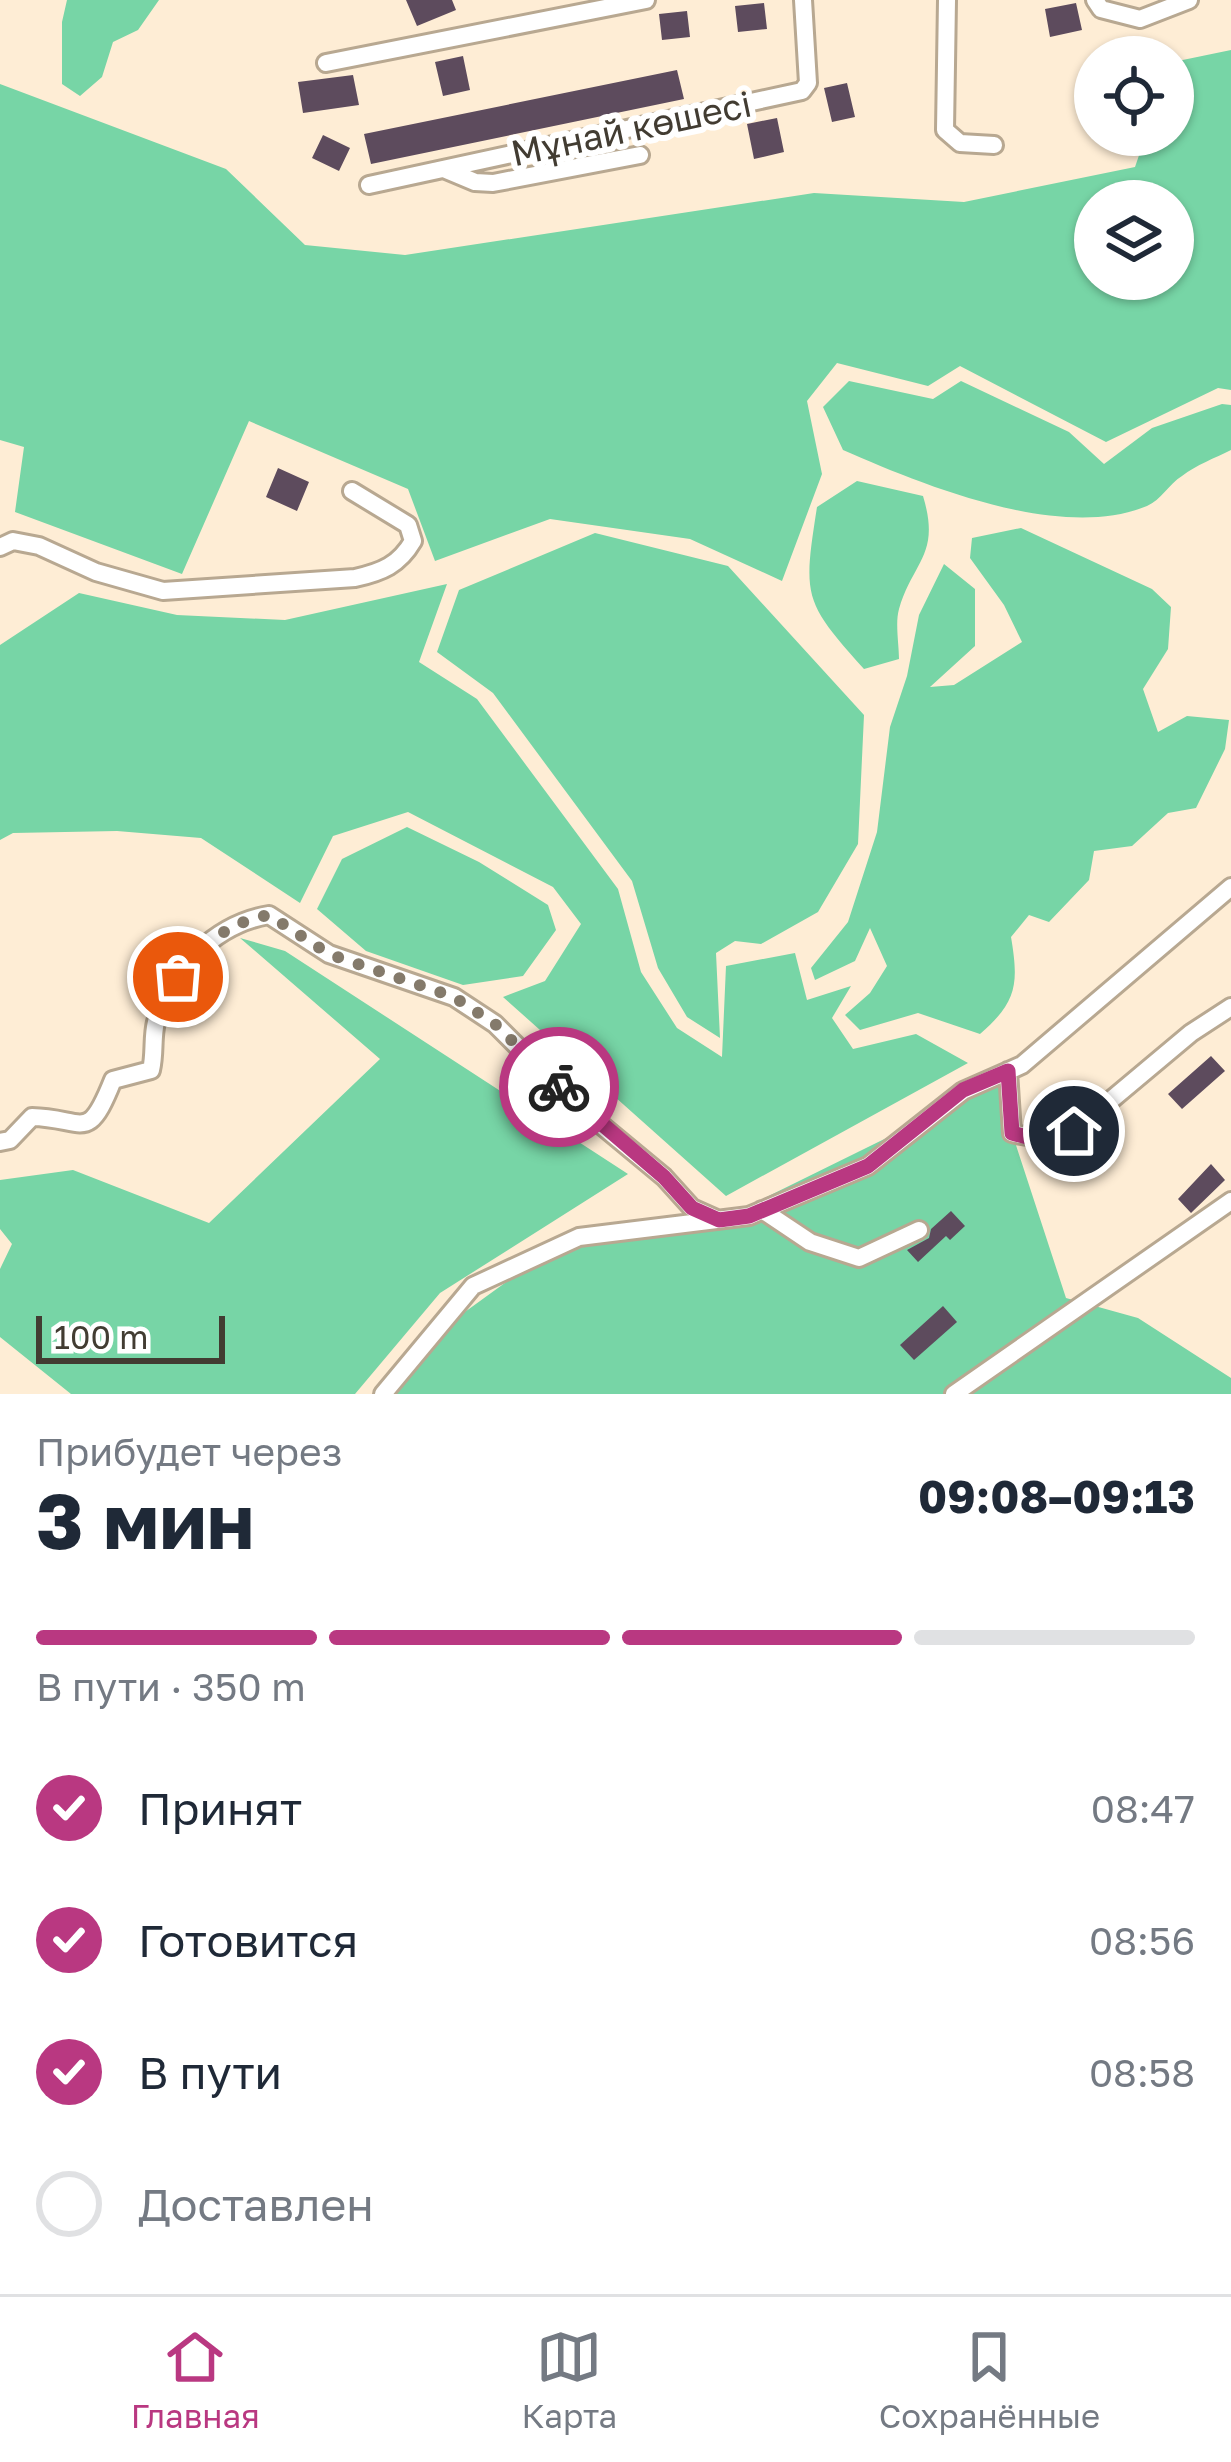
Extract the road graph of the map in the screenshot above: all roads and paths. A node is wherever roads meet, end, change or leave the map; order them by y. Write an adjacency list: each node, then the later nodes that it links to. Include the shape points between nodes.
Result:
1 (646, 0): 6 (street)
2 (803, 0): 9 (street, Мұнай көшесі, via 802,91)
3 (947, 0): 7 (street, via 945,130 960,143)
4 (1095, 0): 5 (street, via 1128,19)
5 (1189, 0)
6 (326, 63)
7 (994, 145)
8 (640, 155): 9 (street, via 494,182)
9 (443, 169): 10 (street, Мұнай көшесі)
10 (369, 185)
11 (352, 491): 12 (street, via 408,525 413,541 382,572 355,578 163,591 39,546)
12 (0, 547)
13 (1231, 887): 15 (street)
14 (1231, 1007): 15 (street, via 1074,1131 1057,1136 1012,1133)
15 (1008, 1071): 18 (street, via 963,1090 868,1166)
16 (0, 1142): 19 (street, via 32,1118 87,1124 113,1080 152,1070 164,998 193,957 224,930 269,915 329,954 454,997 495,1024 692,1208)
17 (1231, 1201): 22 (street)
18 (762, 1210): 19 (street); 20 (street, via 810,1242 859,1258)
19 (719, 1220): 21 (street, via 578,1237 473,1286)
20 (919, 1230)
21 (383, 1394)
22 (953, 1394)

